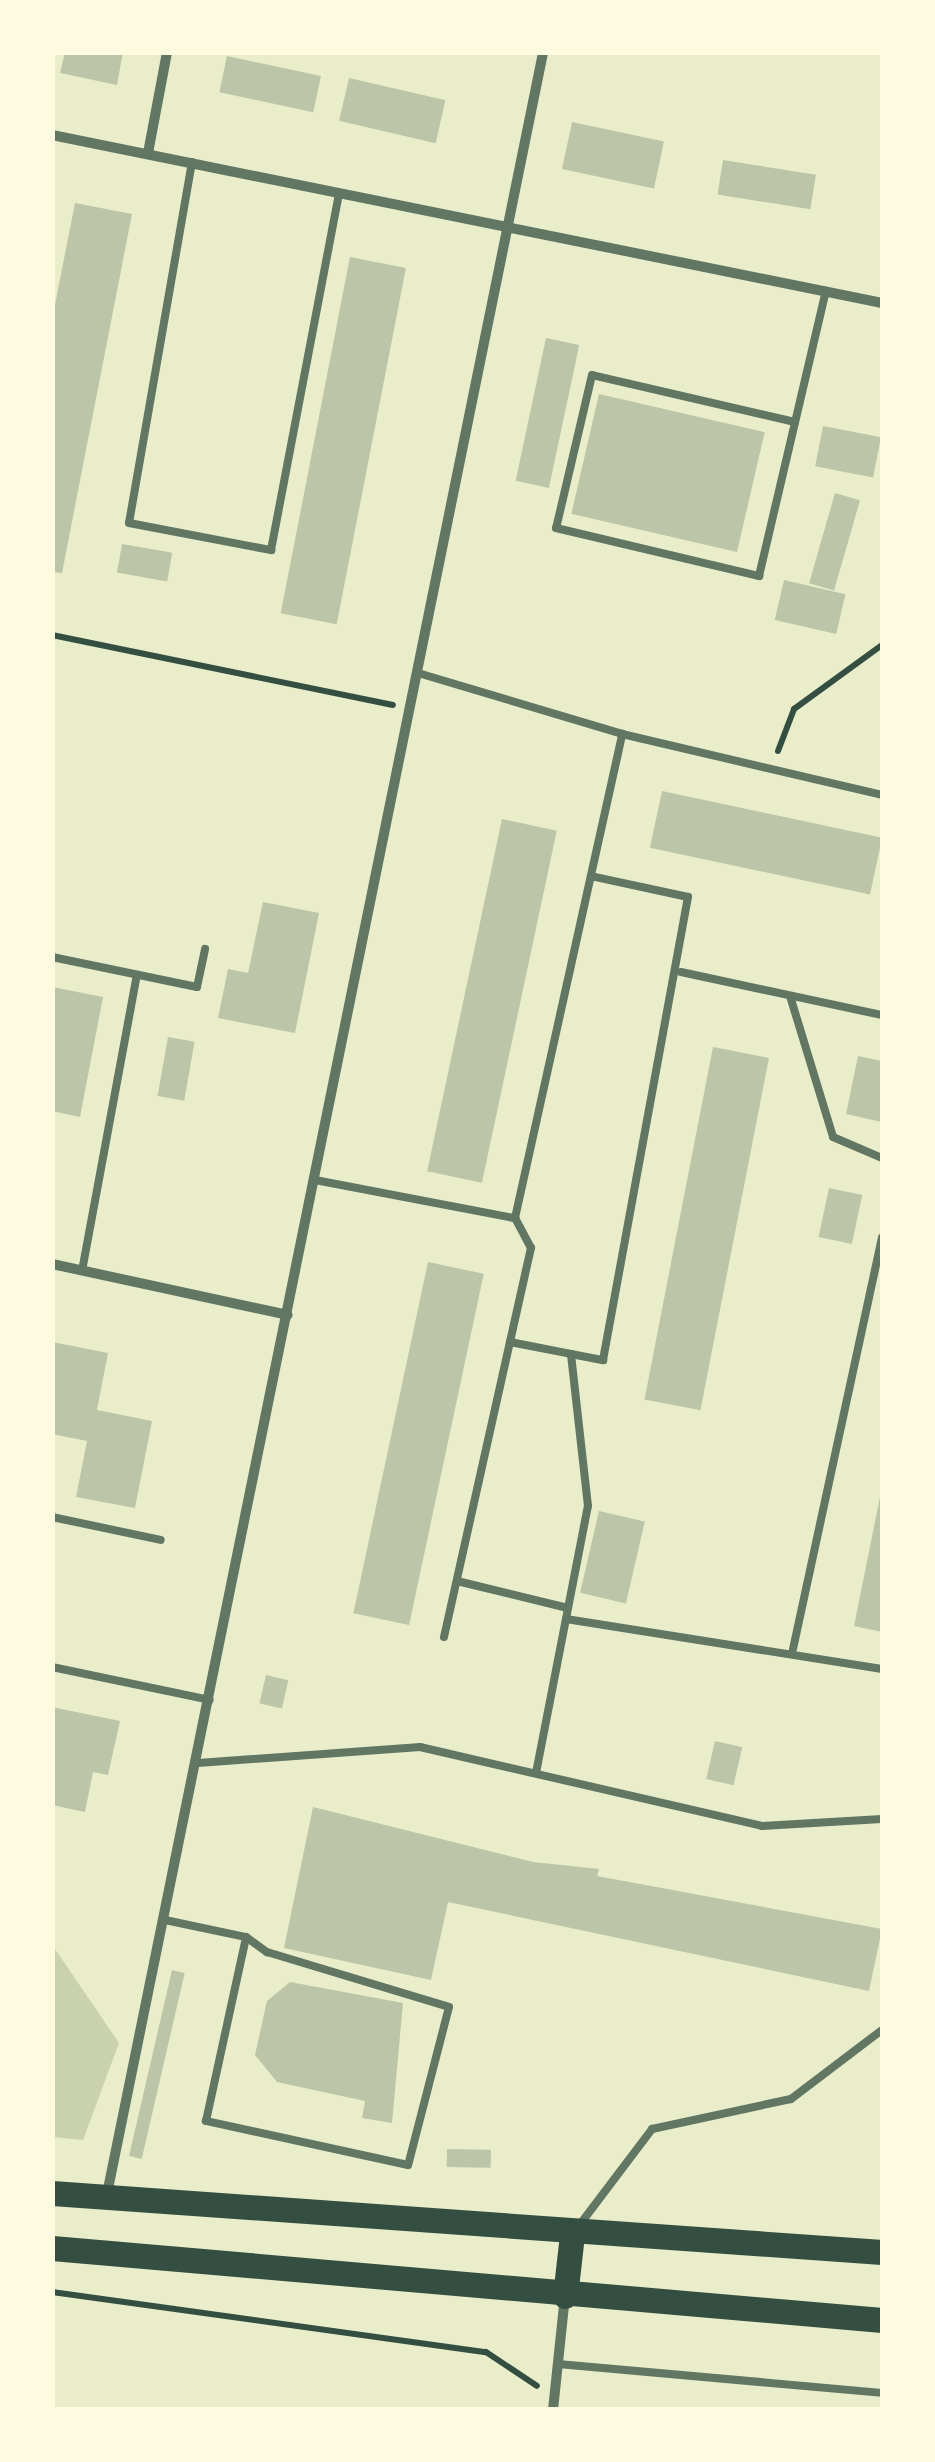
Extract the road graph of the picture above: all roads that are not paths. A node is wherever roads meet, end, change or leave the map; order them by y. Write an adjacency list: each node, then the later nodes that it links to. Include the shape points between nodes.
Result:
1 (167, 52): 4 (street)
2 (543, 52): 7 (street)
3 (52, 135): 4 (street)
4 (148, 153): 5 (street)
5 (192, 162): 6 (street); 6 (lane, via 129,523 271,550)
6 (339, 192): 7 (street)
7 (504, 226): 8 (street); 11 (street)
8 (826, 291): 9 (street); 10 (lane)
9 (882, 303)
10 (794, 422): 10 (lane, via 758,576 556,528 592,374)
11 (418, 674): 12 (lane); 22 (street)
12 (622, 734): 13 (lane); 14 (lane)
13 (882, 795)
14 (591, 876): 17 (lane, via 688,897); 23 (lane)
15 (204, 950): 18 (lane, via 197,987)
16 (52, 957): 18 (lane)
17 (681, 972): 19 (lane); 29 (lane, via 603,1360)
18 (137, 975): 26 (lane)
19 (790, 996): 20 (lane); 21 (lane, via 833,1137)
20 (882, 1015)
21 (882, 1158)
22 (315, 1180): 23 (lane); 27 (street)
23 (516, 1218): 28 (lane, via 531,1248)
24 (882, 1239): 36 (lane)
25 (52, 1264): 26 (street)
26 (82, 1270): 27 (street)
27 (288, 1315): 39 (street)
28 (510, 1342): 29 (lane); 32 (lane)
29 (572, 1354): 33 (lane, via 588,1506)
30 (52, 1517): 31 (lane)
31 (161, 1540)
32 (457, 1580): 33 (lane); 35 (lane)
33 (568, 1608): 34 (lane)
34 (566, 1619): 36 (lane); 41 (lane)
35 (444, 1638)
36 (793, 1648): 38 (lane)
37 (52, 1667): 39 (lane)
38 (882, 1669)
39 (212, 1701): 40 (street)
40 (198, 1763): 41 (lane, via 420,1747); 43 (street)
41 (536, 1773): 42 (lane, via 762,1826)
42 (882, 1819)
43 (165, 1920): 44 (lane); 47 (street)
44 (246, 1937): 44 (lane, via 267,1952 449,2007 408,2166 206,2121)
45 (882, 2030): 48 (lane, via 791,2099 652,2129)
46 (52, 2193): 47 (main road)
47 (105, 2200): 48 (main road)
48 (572, 2234): 50 (main road); 51 (main road)
49 (52, 2248): 51 (main road)
50 (882, 2252)
51 (565, 2296): 52 (main road); 53 (street)
52 (882, 2320)
53 (558, 2364): 54 (lane); 55 (street)
54 (882, 2393)
55 (554, 2404)

